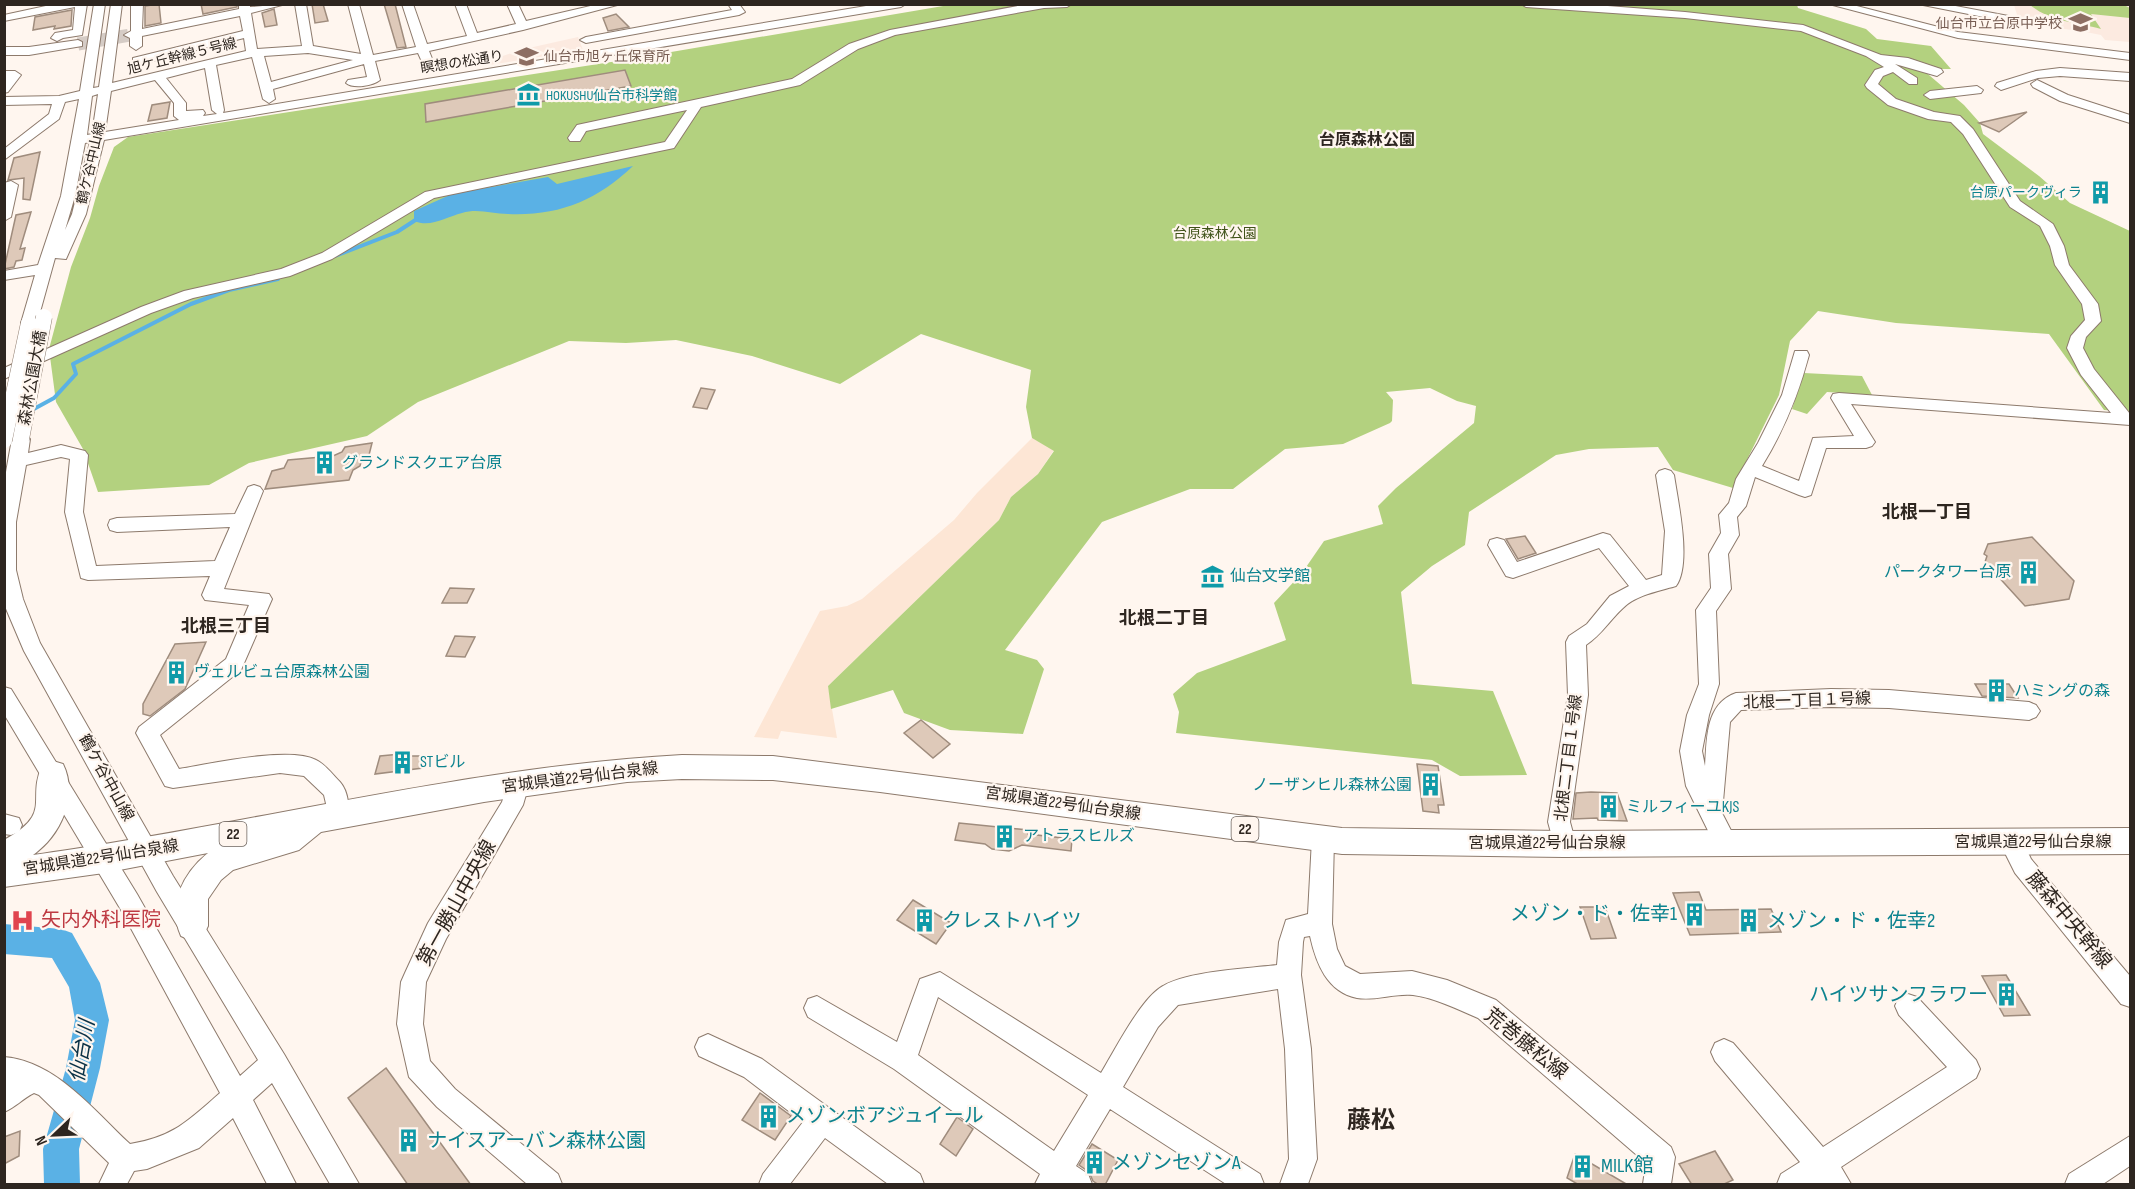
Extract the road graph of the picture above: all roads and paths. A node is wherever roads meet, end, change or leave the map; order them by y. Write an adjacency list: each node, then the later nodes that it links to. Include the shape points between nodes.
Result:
1 (75, 4): 23 (street)
2 (81, 4): 37 (street, via 78,33 59,35)
3 (100, 4): 67 (street)
4 (117, 4): 64 (street, 鶴ケ谷中山線)
5 (137, 4): 32 (street)
6 (281, 4): 22 (street)
7 (300, 4): 39 (street)
8 (353, 4): 49 (street)
9 (407, 4): 40 (street)
10 (460, 4): 34 (street)
11 (512, 4): 30 (street)
12 (616, 4): 27 (street)
13 (733, 4): 27 (street, via 739,12)
14 (901, 4): 46 (street, 瞑想の松通り)
15 (1067, 4): 73 (street, via 894,31 856,45 796,82)
16 (1526, 4): 48 (street, via 1803,28)
17 (1834, 4): 41 (street, via 1958,35)
18 (1850, 4): 29 (street)
19 (1863, 4): 33 (street, via 1934,22)
20 (1923, 4): 26 (street)
21 (2008, 4): 26 (street)
22 (245, 8): 25 (street); 31 (street, 旭ケ丘幹線５号線)
23 (26, 9): 24 (street); 28 (street)
24 (4, 18)
25 (190, 19): 32 (street); 38 (street)
26 (2019, 21): 33 (street)
27 (577, 23): 30 (street); 46 (street)
28 (24, 27)
29 (1940, 27): 33 (street); 41 (street)
30 (517, 28): 34 (street); 35 (street)
31 (249, 33): 38 (street); 44 (street, 旭ケ丘幹線５号線)
32 (133, 35): 50 (street)
33 (2026, 38): 42 (street)
34 (469, 39): 40 (street); 45 (street)
35 (517, 42)
36 (78, 44): 37 (street)
37 (53, 46): 43 (street)
38 (194, 48): 50 (street)
39 (308, 49): 44 (street); 49 (street)
40 (424, 50): 49 (street); 51 (street)
41 (2072, 50): 47 (street)
42 (2130, 50)
43 (4, 51)
44 (254, 53): 52 (street, 旭ケ丘幹線５号線); 61 (street)
45 (470, 56)
46 (592, 56): 78 (street, 瞑想の松通り)
47 (2130, 57)
48 (1878, 58): 53 (street); 54 (street, via 1908,62)
49 (369, 59): 61 (street); 72 (street, via 374,80 325,87)
50 (137, 61): 58 (street)
51 (427, 62)
52 (210, 64): 56 (street, 旭ケ丘幹線５号線); 75 (street)
53 (1894, 68): 59 (street); 68 (street, via 1874,78 1871,85)
54 (1937, 72)
55 (4, 75): 63 (street, via 15,75)
56 (159, 77): 58 (street, 旭ケ丘幹線５号線); 75 (street, via 180,103 180,116)
57 (2130, 77): 62 (street, via 2060,72 2036,75)
58 (142, 81): 64 (street, 旭ケ丘幹線５号線)
59 (1913, 81)
60 (2037, 84): 77 (street, via 2064,98)
61 (266, 87): 72 (street)
62 (2001, 87)
63 (4, 89)
64 (105, 90): 67 (street, 旭ケ丘幹線５号線); 78 (street, 鶴ケ谷中山線)
65 (1977, 90): 69 (street)
66 (1904, 93): 68 (street)
67 (87, 94): 70 (street, 旭ケ丘幹線５号線); 80 (street)
68 (1881, 94): 76 (street, via 1908,109)
69 (1930, 95)
70 (59, 100): 71 (street, 旭ケ丘幹線５号線); 81 (street, via 55,116)
71 (4, 101)
72 (270, 102): 75 (street)
73 (697, 104): 79 (street, via 582,128); 88 (street, via 669,145 430,195 327,256 285,273 189,294 146,309)
74 (1945, 109): 76 (street)
75 (218, 110)
76 (1955, 119): 89 (street, via 1968,132 2015,204 2046,224 2062,265 2090,304 2093,321 2079,336 2075,348 2087,371)
77 (2130, 119)
78 (98, 136): 80 (street, 瞑想の松通り); 86 (street, 鶴ケ谷中山線, via 79,214)
79 (575, 138)
80 (80, 140): 84 (street, via 69,194)
81 (4, 156)
82 (4, 186): 83 (street, via 11,185)
83 (4, 217)
84 (43, 269): 85 (street); 86 (street)
85 (4, 276)
86 (36, 320): 90 (street, 森林公園大橋, bridge)
87 (1801, 355): 92 (street, via 1790,395)
88 (4, 374)
89 (2128, 420): 92 (street, via 1839,398 1866,442 1819,442 1805,491)
90 (13, 440): 91 (street, 鶴ケ谷中山線)
91 (18, 461): 98 (street, via 61,451 79,455 74,512 88,573); 111 (street, 鶴ケ谷中山線, via 6,567 17,614)
92 (1752, 468): 104 (street, via 1737,506 1728,514 1730,535 1718,551 1721,589 1706,609 1709,684 1698,715 1692,751 1697,786)
93 (1665, 475): 99 (street, 北根二丁目１号線, via 1674,531 1672,577 1663,584)
94 (254, 491): 95 (street)
95 (240, 520): 96 (street); 98 (street)
96 (117, 525)
97 (1497, 545): 99 (street, via 1514,572 1603,540)
98 (222, 568): 105 (street, via 212,595 262,599 234,664 147,733 173,779 280,764 310,766 334,791)
99 (1642, 588): 109 (street, 北根二丁目１号線, via 1612,605 1594,629 1576,642 1578,695 1559,822)
100 (4, 695): 102 (street)
101 (2029, 711): 104 (street, 北根一丁目１号線, via 1889,699 1736,702 1720,719)
102 (53, 773): 112 (main road, via 51,814 43,828); 113 (street)
103 (518, 784): 105 (main road, 宮城県道22号仙台泉線 / 22); 106 (main road, 宮城県道22号仙台泉線 / 22, via 660,768 772,768); 139 (street, 第一勝山中央線, via 513,805 433,941 414,982 410,1024 418,1068 446,1098)
104 (1711, 813): 110 (street)
105 (328, 816): 111 (main road, 宮城県道22号仙台泉線 / 22); 116 (main road, via 288,841 224,859 210,870 192,897)
106 (1323, 839): 109 (main road, 宮城県道22号仙台泉線 / 22); 115 (street, 荒巻藤松線)
107 (2130, 841): 108 (main road, 宮城県道22号仙台泉線 / 22)
108 (2012, 843): 110 (main road, 宮城県道22号仙台泉線 / 22); 118 (street, 藤森中央幹線, via 2023,866)
109 (1564, 844): 110 (main road, 宮城県道22号仙台泉線 / 22)
110 (1726, 844)
111 (147, 851): 113 (main road, 宮城県道22号仙台泉線 / 22); 116 (street, 鶴ケ谷中山線)
112 (4, 855)
113 (104, 859): 114 (main road, 宮城県道22号仙台泉線 / 22); 128 (street)
114 (4, 873)
115 (1320, 923): 117 (street, via 1295,928); 135 (street, 荒巻藤松線, via 1325,949 1336,974 1358,986 1412,983 1487,1009 1660,1157)
116 (192, 926): 124 (street, 鶴ケ谷中山線)
117 (1289, 975): 127 (street, via 1170,995 1149,1018); 143 (street, via 1298,1049 1303,1159)
118 (2130, 995)
119 (1908, 1006): 133 (street, via 1967,1069)
120 (817, 1008): 123 (street)
121 (708, 1047): 130 (street, via 753,1068)
122 (1724, 1052): 133 (street)
123 (903, 1060): 127 (street, via 928,987 940,984); 134 (street)
124 (275, 1063): 128 (street); 138 (street, 鶴ケ谷中山線)
125 (4, 1070): 126 (street, via 17,1071)
126 (41, 1083): 129 (street, via 10,1091); 132 (street)
127 (1106, 1092): 134 (street); 142 (street)
128 (236, 1096): 132 (street, via 189,1138 147,1155); 137 (street)
129 (4, 1098)
130 (822, 1119): 140 (street); 141 (street)
131 (2130, 1150): 145 (street)
132 (125, 1159): 136 (street)
133 (1829, 1175): 144 (street)
134 (1062, 1180)
135 (1663, 1182)
136 (113, 1185)
137 (282, 1185)
138 (345, 1185)
139 (548, 1185)
140 (773, 1185)
141 (910, 1185)
142 (1250, 1185)
143 (1294, 1185)
144 (1791, 1185)
145 (2079, 1185)

